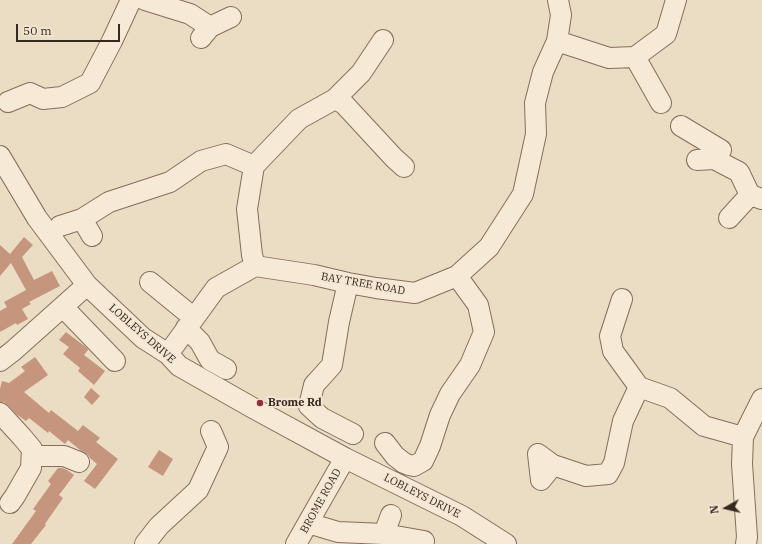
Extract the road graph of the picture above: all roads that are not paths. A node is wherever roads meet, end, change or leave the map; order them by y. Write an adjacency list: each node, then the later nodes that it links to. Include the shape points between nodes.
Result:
1 (131, 0): 10 (street, via 90,83 62,97 43,99 32,86)
2 (145, 0): 5 (street, via 190,14 205,32)
3 (558, 0): 7 (street, BAY TREE ROAD, via 560,15)
4 (676, 0): 8 (street, via 666,34)
5 (231, 16)
6 (383, 40): 9 (street, via 360,73)
7 (557, 41): 8 (street, via 609,58); 20 (street, BAY TREE ROAD, via 542,72 535,103 536,134 523,194 489,247)
8 (635, 57): 11 (street)
9 (335, 99): 14 (street, via 344,104); 15 (street, via 298,119)
10 (8, 102)
11 (662, 103)
12 (681, 126): 16 (street, via 739,172)
13 (0, 156): 23 (street, LOBLEYS DRIVE, via 37,218)
14 (394, 165)
15 (254, 166): 18 (street, via 226,154 201,161 170,182 109,202 87,228); 19 (street, via 246,209)
16 (756, 197): 17 (street)
17 (729, 218)
18 (60, 226)
19 (255, 266): 22 (street, BAY TREE ROAD); 26 (street, via 216,288)
20 (457, 276): 22 (street, BAY TREE ROAD, via 415,293); 37 (street, via 478,305 484,332 470,365 450,394 447,416 423,461 414,466 404,463)
21 (150, 282): 26 (street)
22 (348, 283): 35 (street, via 332,365 314,385 309,406 322,418)
23 (87, 285): 24 (street); 27 (street, LOBLEYS DRIVE, via 143,338)
24 (62, 307): 28 (street); 29 (street)
25 (619, 307): 31 (street, via 610,336 613,351)
26 (190, 323): 27 (street); 30 (street, via 210,360)
27 (168, 354): 39 (street, LOBLEYS DRIVE, via 179,366)
28 (0, 360)
29 (115, 361)
30 (226, 369)
31 (639, 387): 36 (street, via 670,398 704,426); 40 (street, via 623,421 612,482 586,476)
32 (762, 398): 36 (street)
33 (0, 413): 38 (street, via 32,449)
34 (211, 431): 47 (street, via 218,447 198,490 159,526)
35 (353, 434)
36 (744, 437): 50 (street, via 742,464)
37 (385, 443)
38 (32, 456): 41 (street, via 64,456); 42 (street, via 30,468)
39 (345, 458): 44 (street, BROME ROAD); 49 (street, LOBLEYS DRIVE, via 462,516)
40 (546, 460)
41 (79, 462)
42 (8, 506)
43 (391, 515): 45 (street)
44 (308, 523): 45 (street, via 338,532); 48 (street, BROME ROAD)
45 (384, 534): 46 (street)
46 (424, 541)
47 (146, 544)
48 (296, 544)
49 (506, 544)
50 (746, 544)

